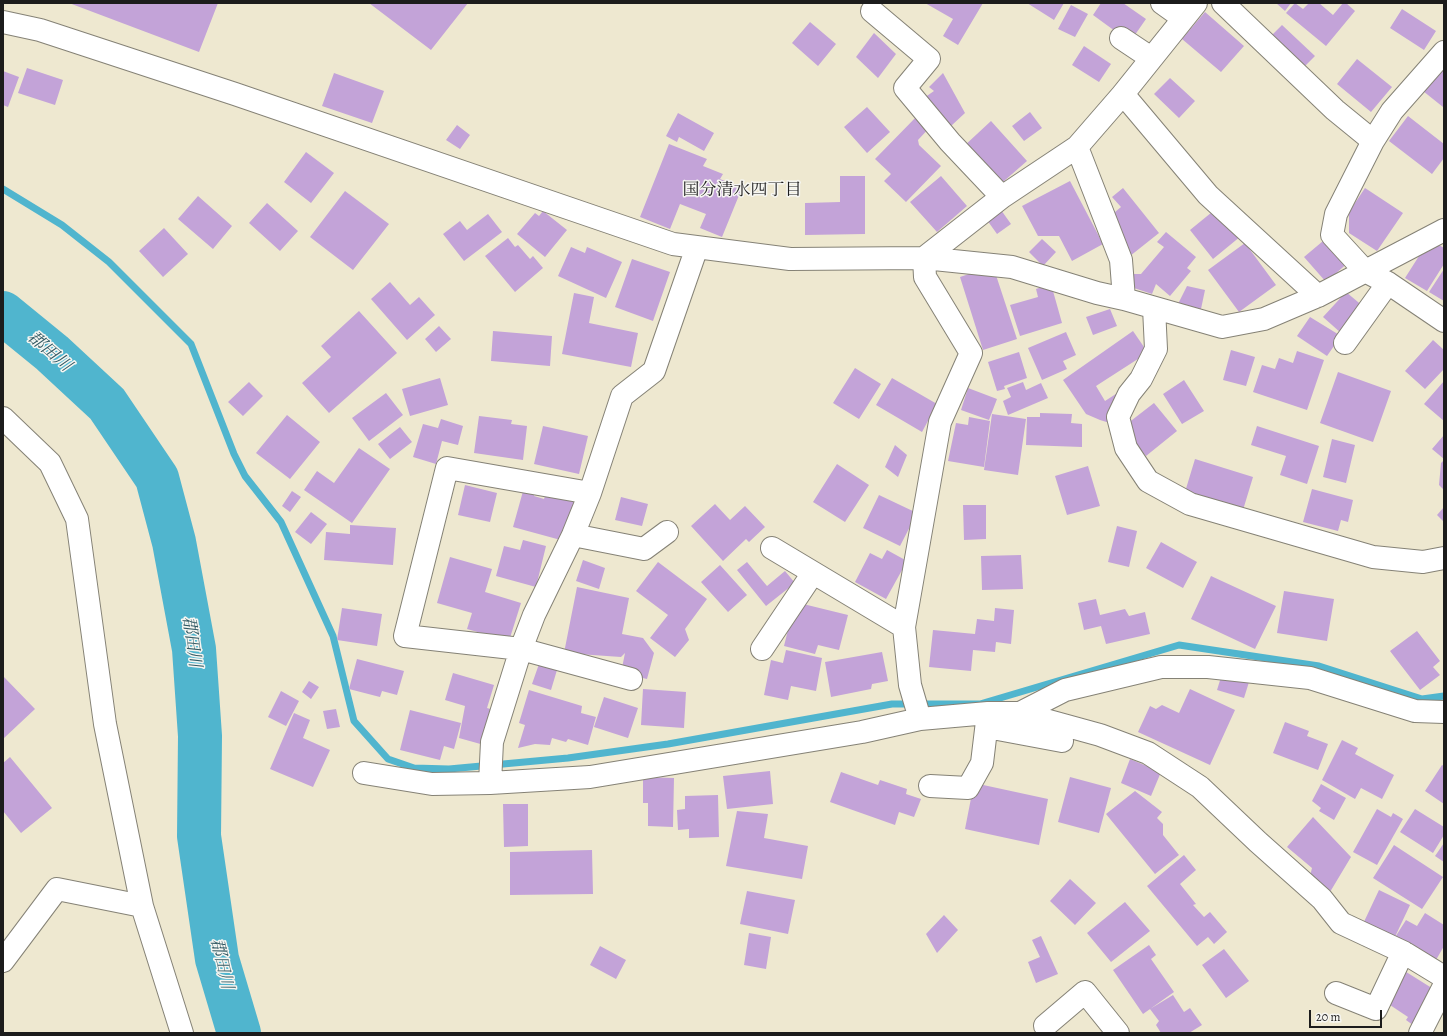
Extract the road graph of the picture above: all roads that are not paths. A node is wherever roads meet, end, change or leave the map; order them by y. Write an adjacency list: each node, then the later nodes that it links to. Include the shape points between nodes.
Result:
1 (1162, 3): 4 (street)
2 (1223, 3): 10 (street, via 1335,110)
3 (872, 11): 12 (street, via 929,59 905,88 950,142)
4 (1190, 11): 8 (street)
5 (3, 22): 14 (street, via 40,30 235,94 673,244)
6 (1121, 38): 8 (street)
7 (1444, 52): 10 (street, via 1392,111)
8 (1152, 58): 9 (street)
9 (1123, 94): 11 (street); 18 (street, via 1208,195)
10 (1373, 141): 16 (street, via 1336,214 1332,235)
11 (1077, 147): 12 (street); 19 (street, via 1121,260)
12 (1002, 196): 15 (street)
13 (1444, 230): 16 (street)
14 (697, 247): 15 (street, via 790,259); 24 (street, via 654,371 622,396)
15 (924, 258): 19 (street, via 1012,268); 30 (street, via 925,277 971,353 940,422)
16 (1365, 271): 17 (street); 18 (street)
17 (1388, 283): 21 (street); 22 (street)
18 (1318, 296): 20 (street, via 1264,320 1222,327)
19 (1124, 299): 20 (street)
20 (1154, 308): 28 (street, via 1156,349 1118,418 1126,448 1148,481 1190,504 1373,557 1423,562)
21 (1444, 321)
22 (1345, 343)
23 (3, 418): 42 (street, via 50,463 77,519 105,724)
24 (590, 493): 26 (street); 31 (street, via 447,468 405,636)
25 (667, 532): 26 (street, via 644,549)
26 (573, 535): 31 (street, via 534,615)
27 (772, 548): 29 (street)
28 (1444, 558)
29 (813, 573): 30 (street); 32 (street)
30 (904, 627): 36 (street, via 911,688)
31 (521, 649): 33 (street); 40 (street, via 492,742)
32 (762, 649)
33 (631, 679)
34 (1444, 712): 35 (street, via 1415,711 1310,678 1208,667 1161,667 1065,690)
35 (1020, 713): 37 (street); 43 (street, via 1100,735 1148,753 1200,786 1322,899 1341,923)
36 (920, 718): 37 (street); 40 (street, via 862,732 590,777)
37 (987, 720): 38 (street); 41 (street, via 982,763 968,788)
38 (1062, 741)
39 (364, 773): 40 (street, via 432,784)
40 (490, 782)
41 (930, 786)
42 (142, 906): 44 (street, via 57,889); 49 (street)
43 (1404, 952): 45 (street); 47 (street, via 1376,1009)
44 (3, 961)
45 (1444, 977)
46 (1444, 986): 51 (street)
47 (1336, 993)
48 (1045, 1026): 50 (street, via 1085,992)
49 (182, 1033)
50 (1118, 1033)
51 (1420, 1033)

